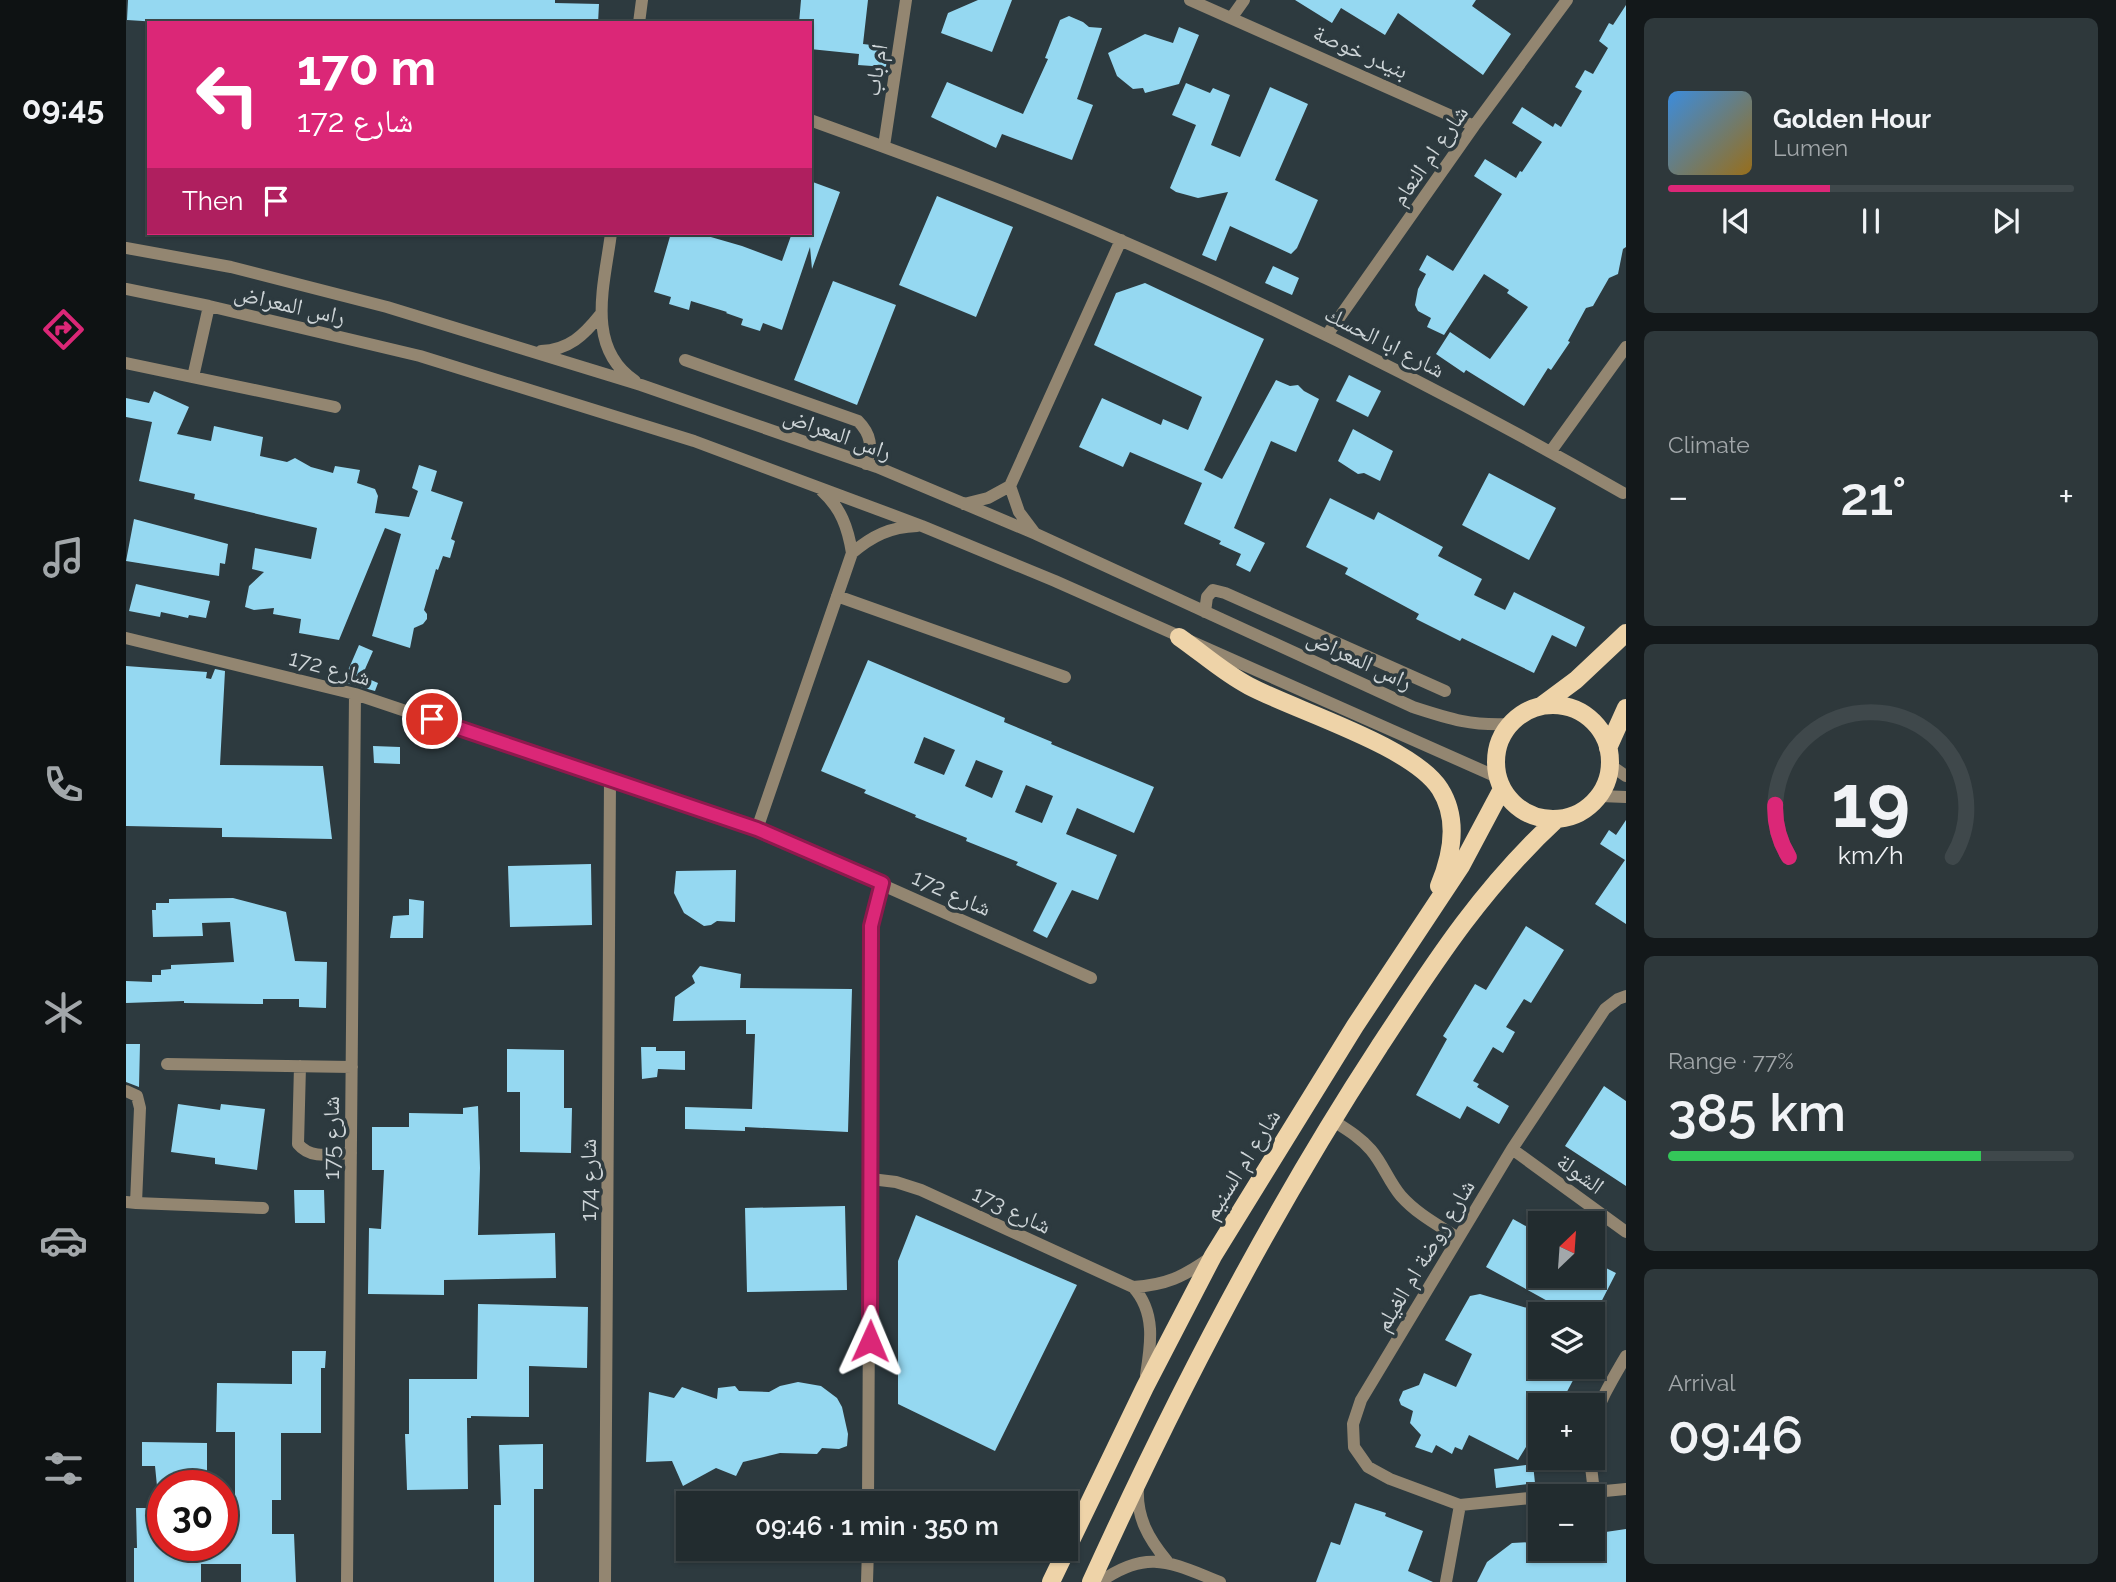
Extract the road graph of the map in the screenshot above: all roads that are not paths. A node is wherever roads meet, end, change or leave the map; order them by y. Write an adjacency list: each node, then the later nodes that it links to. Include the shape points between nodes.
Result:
1 (642, 0): 7 (street)
2 (906, 0): 10 (street, ام باب)
3 (1191, 0): 6 (street, بنيدر خوصة)
4 (1244, 0): 6 (street)
5 (1567, 0): 9 (street, شارع ام النعام)
6 (1232, 17): 9 (street, بنيدر خوصة)
7 (639, 21)
8 (812, 121): 10 (street, شارع ابا الحسك)
9 (1474, 126): 17 (street, شارع ام النعام)
10 (884, 146): 12 (street, شارع ابا الحسك)
11 (611, 235): 16 (street)
12 (1121, 240): 17 (street, شارع ابا الحسك); 28 (street)
13 (126, 248): 19 (street, راس المعراض, via 244,270)
14 (126, 289): 15 (street, راس المعراض)
15 (209, 306): 22 (street); 27 (street, راس المعراض, via 420,356 694,441)
16 (600, 315): 19 (street, via 572,344); 23 (street, via 607,349 627,376)
17 (1327, 335): 25 (street, شارع ابا الحسك)
18 (1626, 348): 25 (street)
19 (534, 352): 23 (street, راس المعراض)
20 (685, 360): 26 (street, via 858,421 871,446)
21 (126, 363): 22 (street)
22 (193, 377): 24 (street)
23 (641, 385): 26 (street, راس المعراض)
24 (335, 407)
25 (1551, 451): 29 (street, شارع ابا الحسك)
26 (866, 464): 30 (street, راس المعراض)
27 (817, 486): 31 (street, راس المعراض); 33 (street, via 841,515)
28 (1010, 486): 30 (street); 32 (street, via 1020,512)
29 (1623, 493)
30 (964, 504): 32 (street, راس المعراض)
31 (922, 526): 33 (street, via 884,531); 37 (street, راس المعراض)
32 (1036, 534): 35 (street, راس المعراض)
33 (852, 553): 34 (street)
34 (837, 596): 39 (street); 52 (street)
35 (1205, 612): 40 (street, via 1213,590 1225,593); 44 (street, راس المعراض, via 1413,707 1483,726)
36 (1626, 633): 42 (main road)
37 (1179, 637): 48 (street, راس المعراض); 54 (main road, via 1247,685 1388,749 1432,778 1447,802 1451,846)
38 (126, 638): 41 (street, شارع 172)
39 (1065, 677)
40 (1445, 691)
41 (355, 694): 47 (street, شارع 172); 59 (street, شارع 175)
42 (1540, 706): 44 (main road); 45 (main road, via 1558,705 1582,714 1601,732)
43 (1626, 708): 45 (main road)
44 (1510, 724): 48 (main road, via 1497,749)
45 (1609, 756): 46 (street); 49 (main road, via 1607,781)
46 (1626, 776)
47 (610, 779): 52 (street, شارع 172); 83 (street, شارع 174)
48 (1500, 783): 51 (main road, via 1525,812); 54 (main road, شارع ام السنيم, via 1477,838)
49 (1600, 796): 50 (street); 51 (main road, via 1573,816)
50 (1626, 797)
51 (1557, 819): 61 (main road, via 1517,857 1460,926)
52 (757, 829): 53 (street, شارع 172)
53 (882, 883): 55 (street, شارع 172); 64 (street, via 871,926)
54 (1422, 926): 69 (main road, شارع ام السنيم)
55 (1091, 978)
56 (1626, 996): 62 (street, شارع روضة ام الغيلم, via 1605,1009)
57 (167, 1064): 58 (street)
58 (300, 1066): 59 (street); 63 (street, via 298,1144 313,1155)
59 (352, 1067): 63 (street, شارع 175)
60 (126, 1091): 65 (street, via 136,1096 140,1108)
61 (1332, 1120): 68 (street, via 1371,1150 1409,1205); 74 (main road, via 1223,1310)
62 (1512, 1149): 67 (street, الشولة); 68 (street, شارع روضة ام الغيلم)
63 (351, 1153): 82 (street, شارع 175)
64 (871, 1180): 70 (street, شارع 173, via 921,1190); 76 (street)
65 (131, 1202): 66 (street)
66 (263, 1208)
67 (1626, 1232)
68 (1458, 1238): 79 (street, شارع روضة ام الغيلم, via 1361,1400 1353,1424 1354,1447 1368,1467)
69 (1213, 1256): 70 (street, via 1166,1283); 72 (main road, شارع ام السنيم)
70 (1133, 1287): 72 (street, via 1144,1303 1150,1326)
71 (1626, 1356): 73 (street)
72 (1144, 1387): 85 (main road, شارع ام السنيم)
73 (1605, 1393)
74 (1139, 1477): 81 (street, via 1141,1522); 86 (main road)
75 (1626, 1489): 77 (street)
76 (868, 1491)
77 (1605, 1491)
78 (1528, 1498): 79 (street, شارع روضة ام الغيلم)
79 (1460, 1505): 89 (street)
80 (867, 1561): 84 (street)
81 (1167, 1561): 87 (street, via 1131,1565); 88 (street)
82 (347, 1582)
83 (605, 1582)
84 (867, 1582)
85 (1051, 1582)
86 (1091, 1582)
87 (1100, 1582)
88 (1220, 1582)
89 (1446, 1582)

